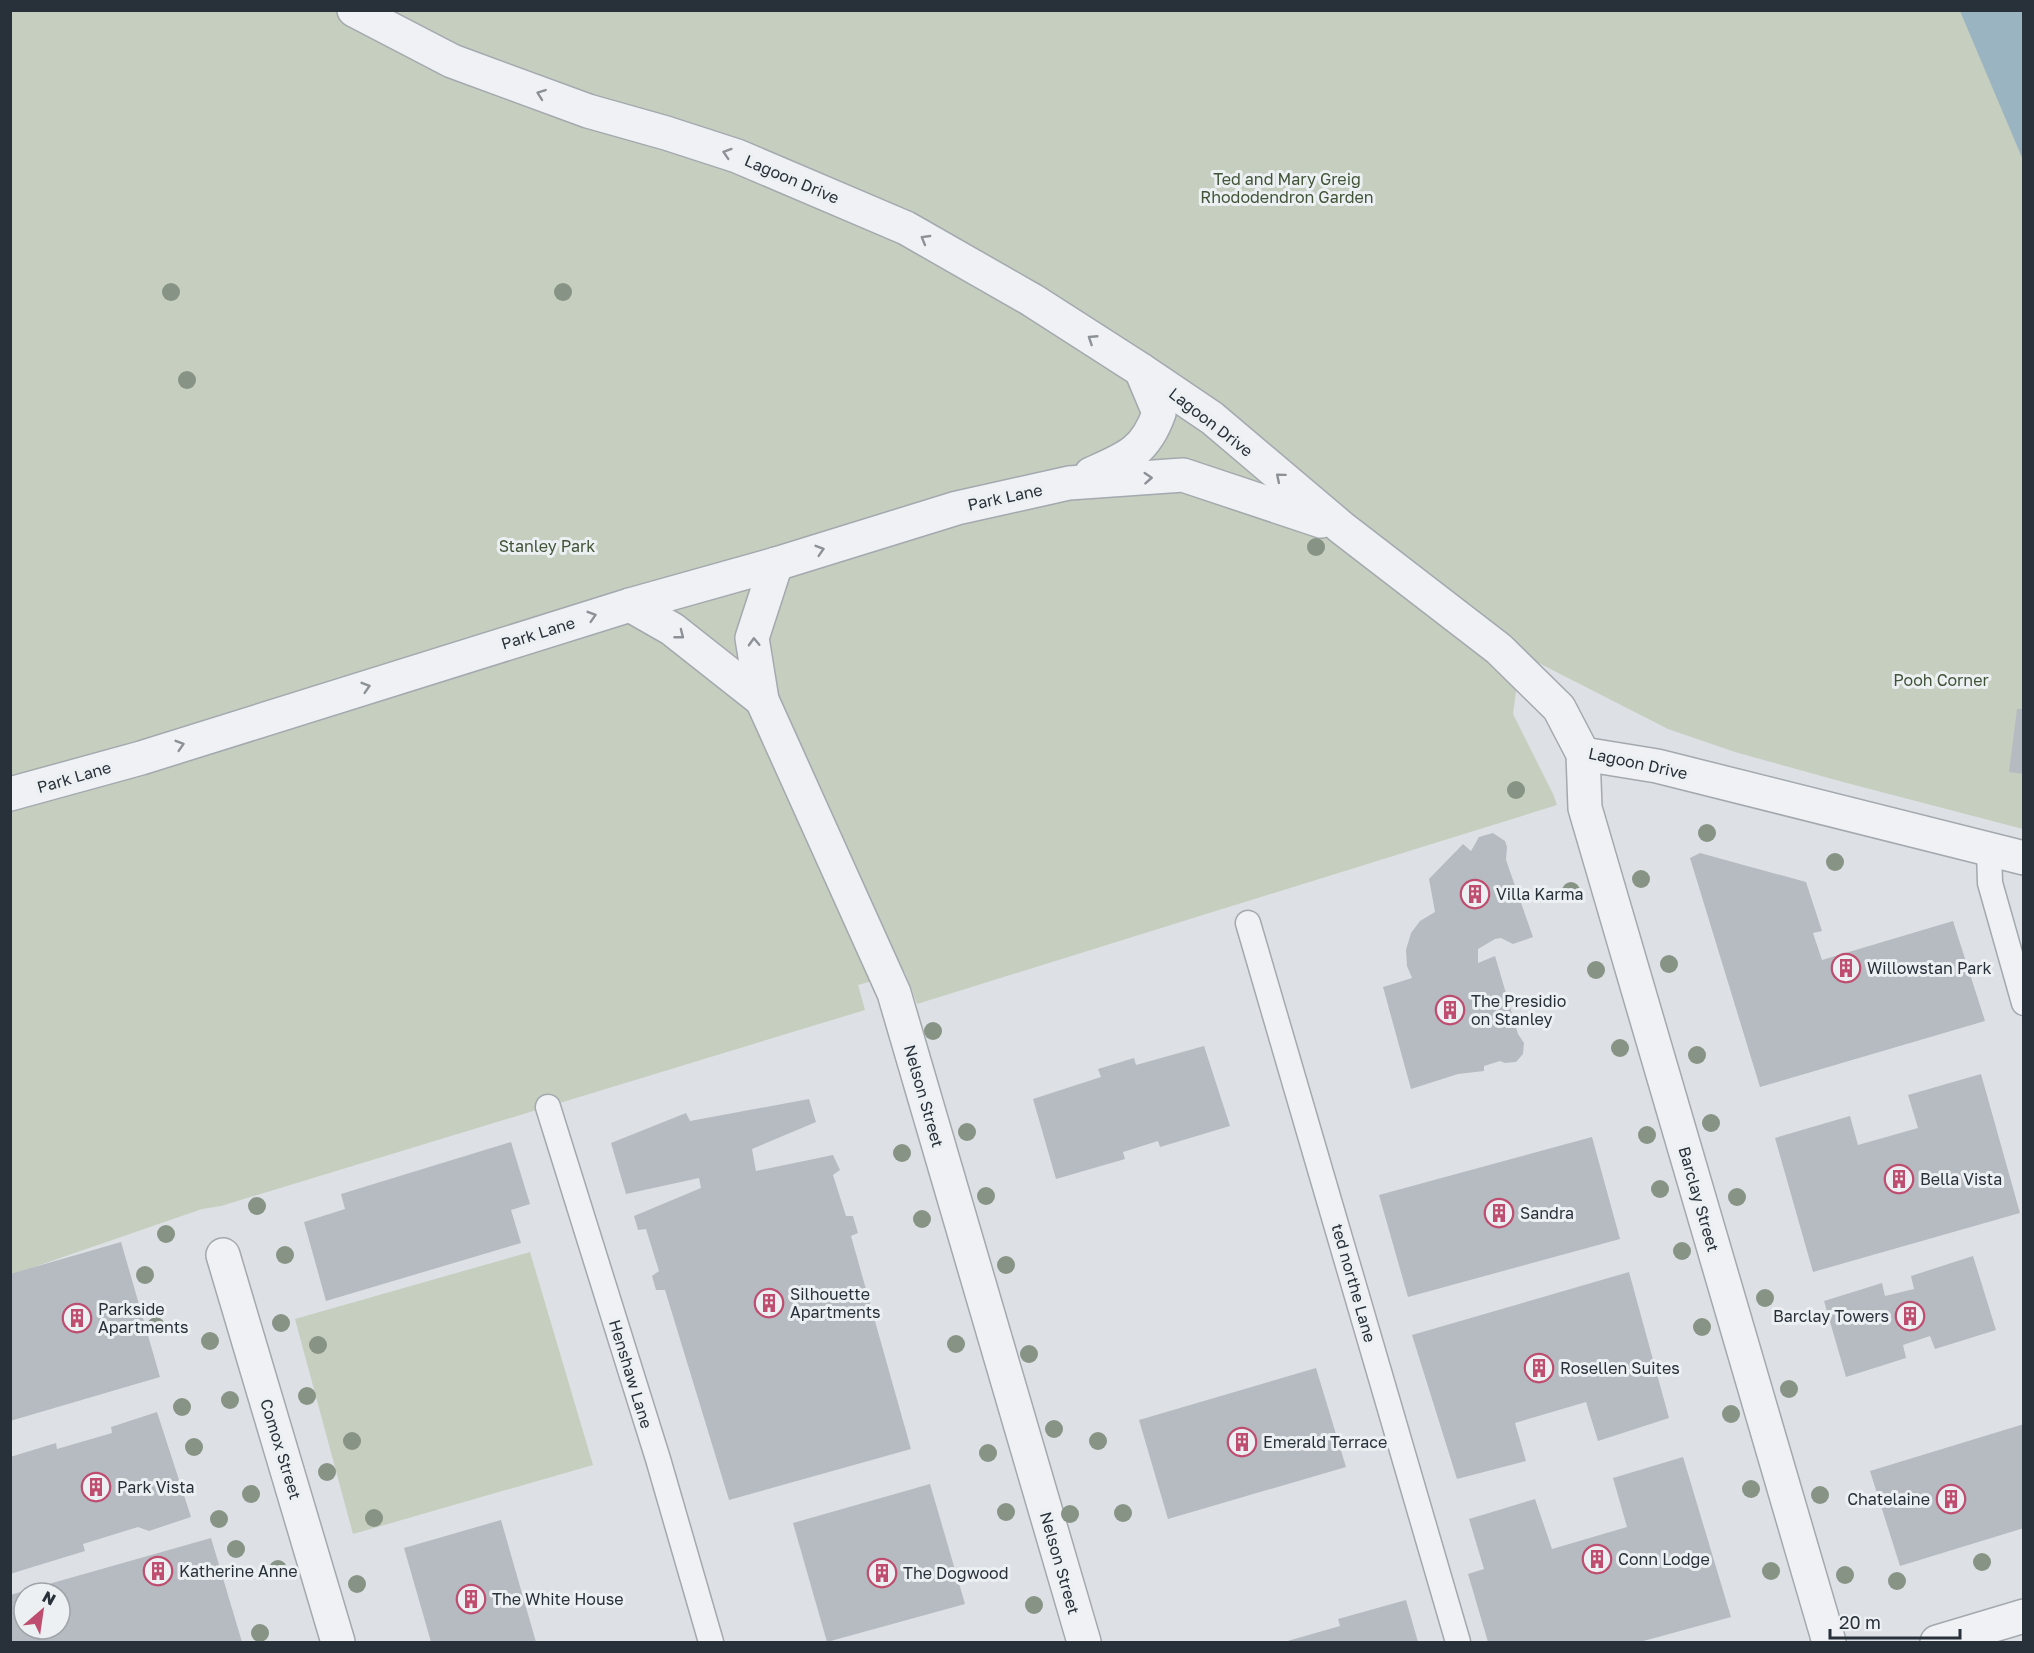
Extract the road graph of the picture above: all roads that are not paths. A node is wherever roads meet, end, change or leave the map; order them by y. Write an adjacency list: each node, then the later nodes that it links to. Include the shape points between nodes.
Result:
1 (354, 10): 2 (street, Lagoon Drive, one-way to 1, via 1032,300 906,228 737,156 588,111 452,61)
2 (1142, 370): 3 (street, Park Lane, via 1159,413 1152,433 1129,457); 4 (street, Lagoon Drive, one-way to 2, via 1212,418)
3 (1069, 483): 4 (street, Park Lane, one-way to 4, via 1183,475); 5 (street, Park Lane, one-way to 3, via 957,508)
4 (1342, 528): 8 (street, Lagoon Drive, via 1499,649 1559,708)
5 (776, 564): 6 (street, Park Lane); 7 (street, Nelson Street, one-way to 5, via 752,638)
6 (630, 605): 7 (street, one-way to 7, via 672,629); 9 (street, Park Lane, one-way to 6, via 141,758)
7 (762, 700): 19 (street, Nelson Street, via 894,993)
8 (1584, 754): 10 (street, Lagoon Drive, via 1657,766); 21 (street, Barclay Street, via 1585,808)
9 (10, 794)
10 (1989, 849): 11 (street, Lagoon Drive); 13 (lane, via 1990,883)
11 (2024, 858)
12 (1248, 923): 20 (lane, ted northe Lane)
13 (2024, 1003)
14 (548, 1107): 18 (lane, Henshaw Lane)
15 (223, 1255): 17 (street, Comox Street)
16 (2024, 1616): 22 (street)
17 (338, 1642)
18 (711, 1642)
19 (1084, 1642)
20 (1458, 1642)
21 (1829, 1642)
22 (1937, 1642)

